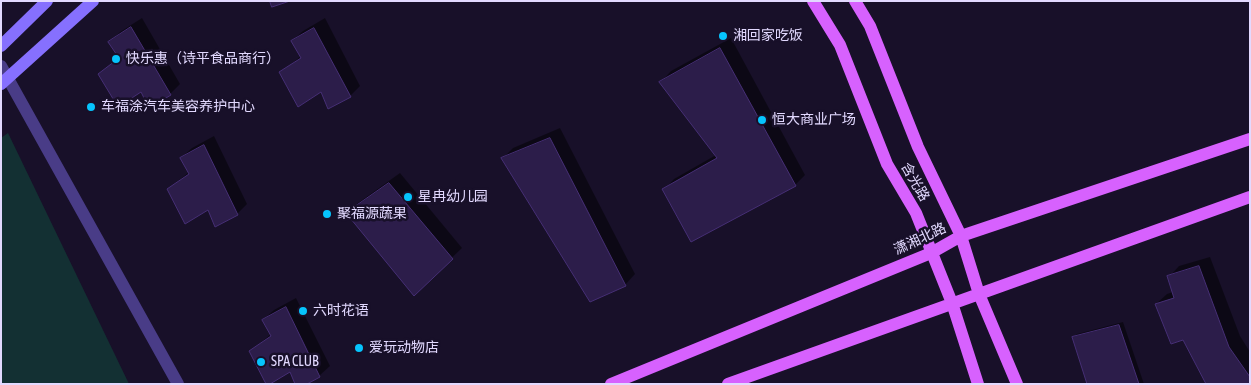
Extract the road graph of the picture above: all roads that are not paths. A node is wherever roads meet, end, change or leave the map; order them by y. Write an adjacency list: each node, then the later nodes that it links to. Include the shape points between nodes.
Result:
1 (93, 1): 7 (main road)
2 (813, 1): 11 (main road, 含光路, via 840,45 887,164 916,213)
3 (855, 1): 10 (main road, 含光路, via 870,26 918,147)
4 (40, 3): 5 (main road)
5 (1, 46)
6 (1, 66): 7 (street)
7 (5, 81): 14 (street)
8 (1250, 140): 10 (main road, 潇湘北路)
9 (1250, 197): 12 (main road)
10 (961, 236): 11 (main road, 潇湘北路); 12 (main road, 含光路)
11 (931, 253): 13 (main road, 含光路); 15 (main road, 潇湘北路)
12 (979, 294): 13 (main road); 18 (main road, 含光路)
13 (952, 303): 16 (main road); 17 (main road, 含光路)
14 (178, 384)
15 (610, 384)
16 (728, 384)
17 (978, 384)
18 (1017, 384)

